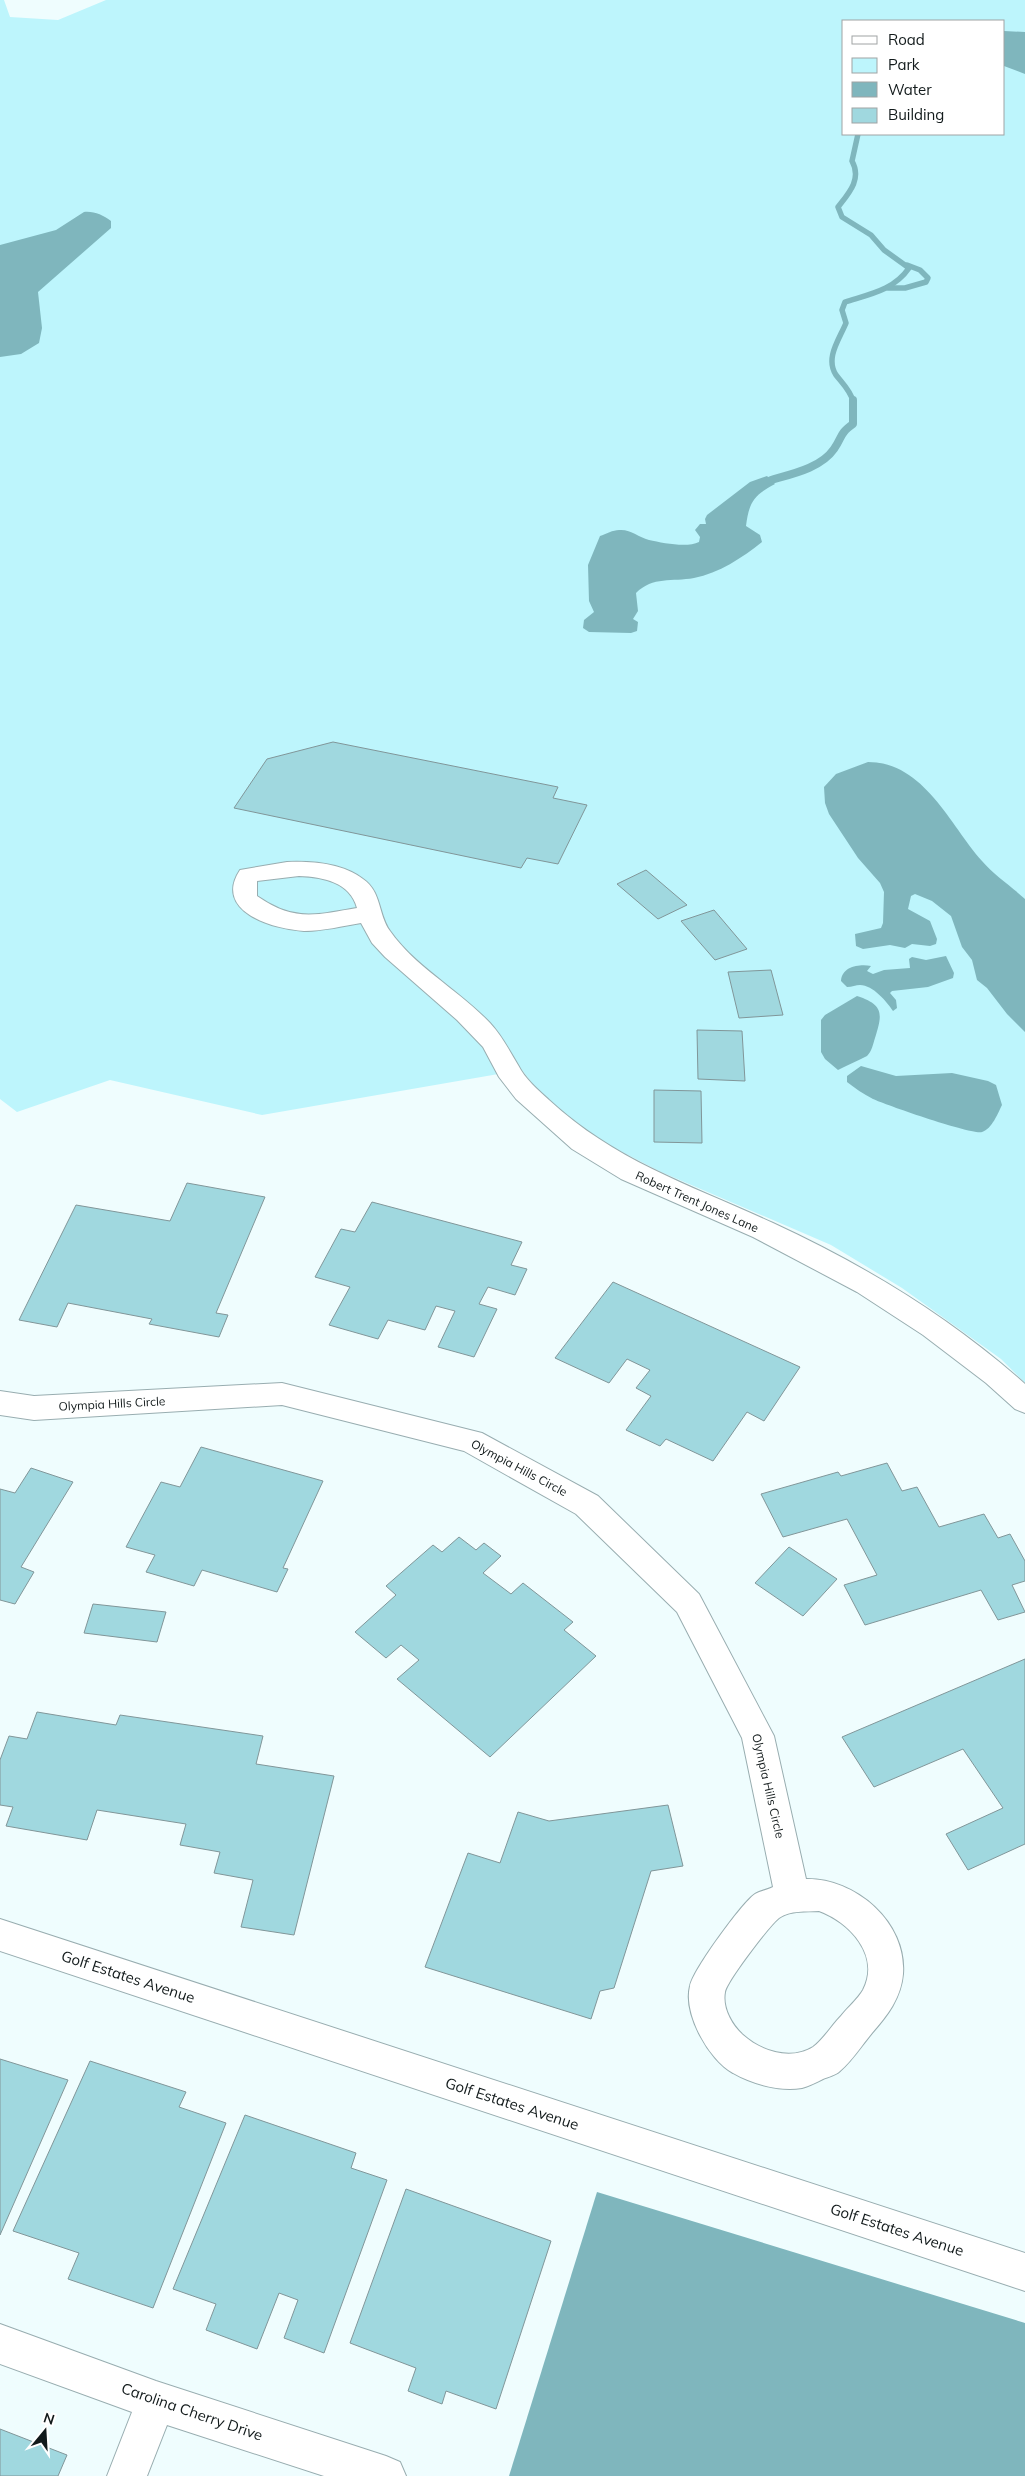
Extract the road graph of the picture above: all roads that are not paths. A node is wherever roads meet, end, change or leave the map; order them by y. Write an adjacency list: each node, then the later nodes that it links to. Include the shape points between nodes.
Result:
1 (372, 913): 1 (street, Robert Trent Jones Lane, via 313,924 277,920 245,899 244,884 248,875 299,867 323,870 349,880 364,891); 2 (street, Robert Trent Jones Lane, via 376,932 392,950 493,1042 508,1071 526,1093 589,1149 670,1192 788,1242 892,1299 971,1354)
2 (1025, 1401)
3 (0, 1403): 4 (street, Olympia Hills Circle, via 34,1408 282,1394 472,1441 587,1505 688,1603 758,1736)
4 (792, 1896): 4 (street, via 767,1906 749,1925 708,1987 709,2014 722,2040 745,2060 772,2070 802,2070 828,2059 878,1999 885,1974 882,1947 868,1922 846,1905 819,1895)
5 (0, 1935): 6 (street, Golf Estates Avenue)
6 (1025, 2272)
7 (0, 2344): 8 (street, Carolina Cherry Drive)
8 (156, 2401): 9 (street); 10 (street, Carolina Cherry Drive)
9 (127, 2476)
10 (386, 2476)

